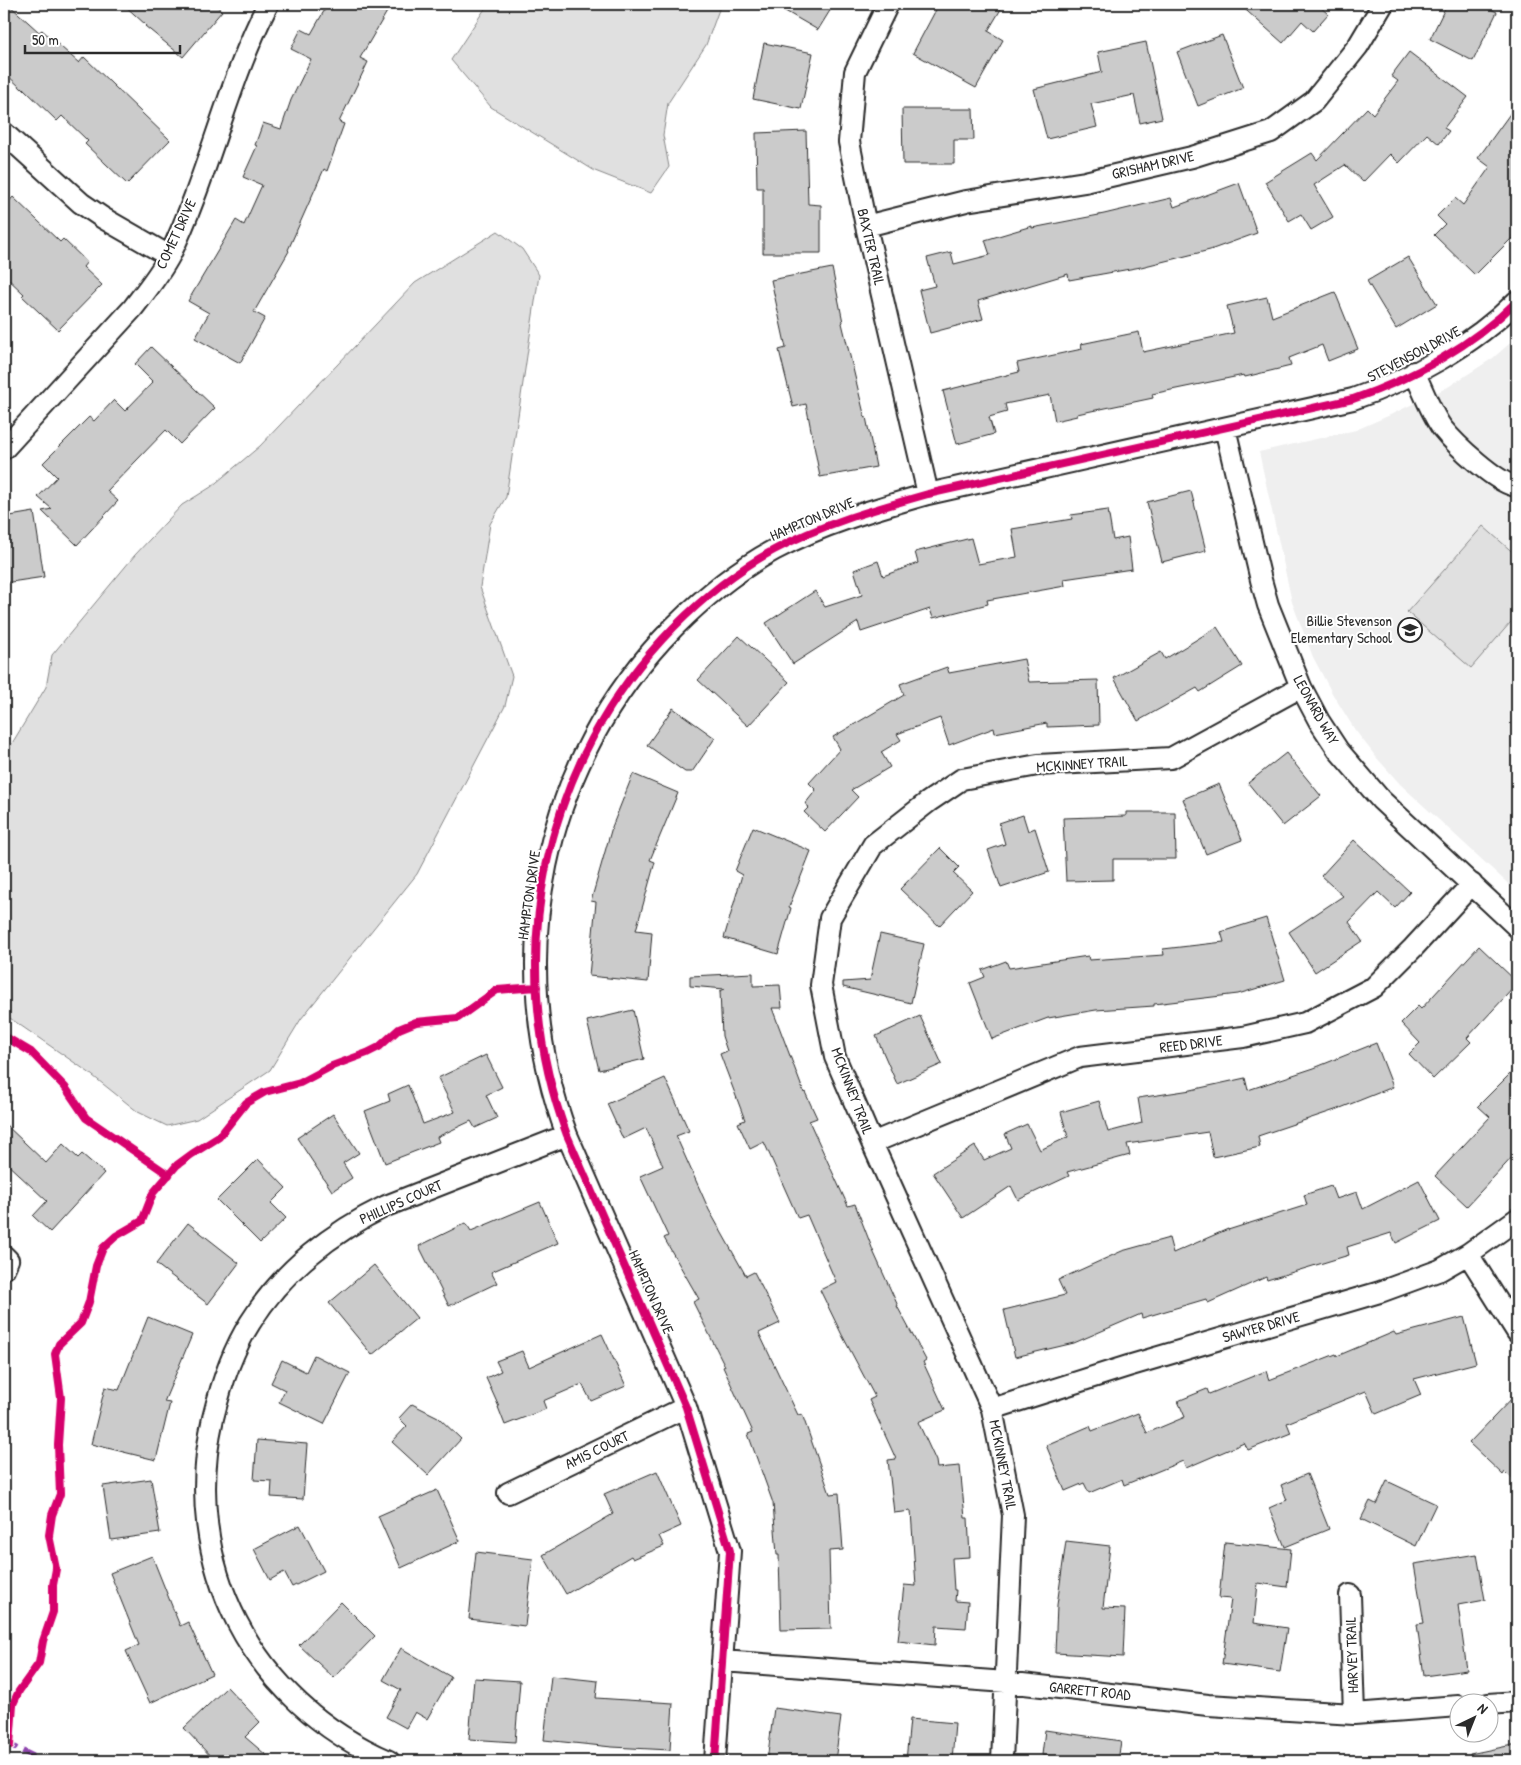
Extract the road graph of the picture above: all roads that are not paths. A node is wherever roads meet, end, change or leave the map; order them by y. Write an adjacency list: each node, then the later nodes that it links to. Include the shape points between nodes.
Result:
1 (268, 4): 6 (street, COMET DRIVE)
2 (888, 4): 5 (street, BAXTER TRAIL, via 855,72 849,142)
3 (1382, 4): 5 (street, GRISHAM DRIVE, via 1358,46 1314,101 1271,132 1192,157 1085,182 966,201)
4 (4, 133): 6 (street, via 80,203)
5 (866, 226): 12 (street, BAXTER TRAIL)
6 (169, 256): 10 (street, COMET DRIVE, via 133,308)
7 (1517, 301): 8 (street, STEVENSON DRIVE, via 1467,342)
8 (1414, 372): 9 (street, STEVENSON DRIVE, via 1381,390 1353,399); 11 (street, via 1442,427 1453,440 1497,479)
9 (1225, 428): 12 (street, HAMPTON DRIVE); 13 (street, LEONARD WAY, via 1268,606)
10 (4, 449)
11 (1517, 486)
12 (928, 494): 16 (street, HAMPTON DRIVE, via 835,522 773,551 738,573 710,594 655,647 612,703 593,734 551,842 536,929 535,958 543,1046 549,1079)
13 (1301, 687): 14 (street, LEONARD WAY, via 1338,750 1360,777); 17 (street, MCKINNEY TRAIL, via 1171,758 1038,765 962,779 873,845 830,918 821,985 835,1057)
14 (1472, 884): 15 (street, LEONARD WAY); 17 (street, REED DRIVE, via 1374,987 1305,1023 1243,1037 1080,1057)
15 (1517, 927)
16 (567, 1135): 21 (street, HAMPTON DRIVE); 31 (street, PHILLIPS COURT, via 386,1206 326,1241 288,1275 250,1323 226,1372 216,1404 205,1488 209,1541 225,1598 255,1652 298,1703 343,1738)
17 (872, 1143): 22 (street, MCKINNEY TRAIL)
18 (1517, 1219): 19 (street, SAWYER DRIVE)
19 (1468, 1254): 20 (street); 22 (street, SAWYER DRIVE, via 1440,1270 1380,1292)
20 (1517, 1332)
21 (686, 1407): 23 (street, AMIS COURT); 25 (street, HAMPTON DRIVE, via 730,1551)
22 (992, 1409): 26 (street, MCKINNEY TRAIL, via 1013,1515)
23 (508, 1493)
24 (1350, 1595): 30 (street, HARVEY TRAIL)
25 (722, 1661): 26 (street, GARRETT ROAD); 32 (street, HAMPTON DRIVE)
26 (1006, 1682): 30 (street, GARRETT ROAD, via 1208,1705); 33 (street, MCKINNEY TRAIL)
27 (1517, 1702): 28 (street)
28 (1498, 1703)
29 (1448, 1707): 30 (street, GARRETT ROAD)
30 (1354, 1714)
31 (389, 1761)
32 (715, 1761)
33 (1002, 1761)

